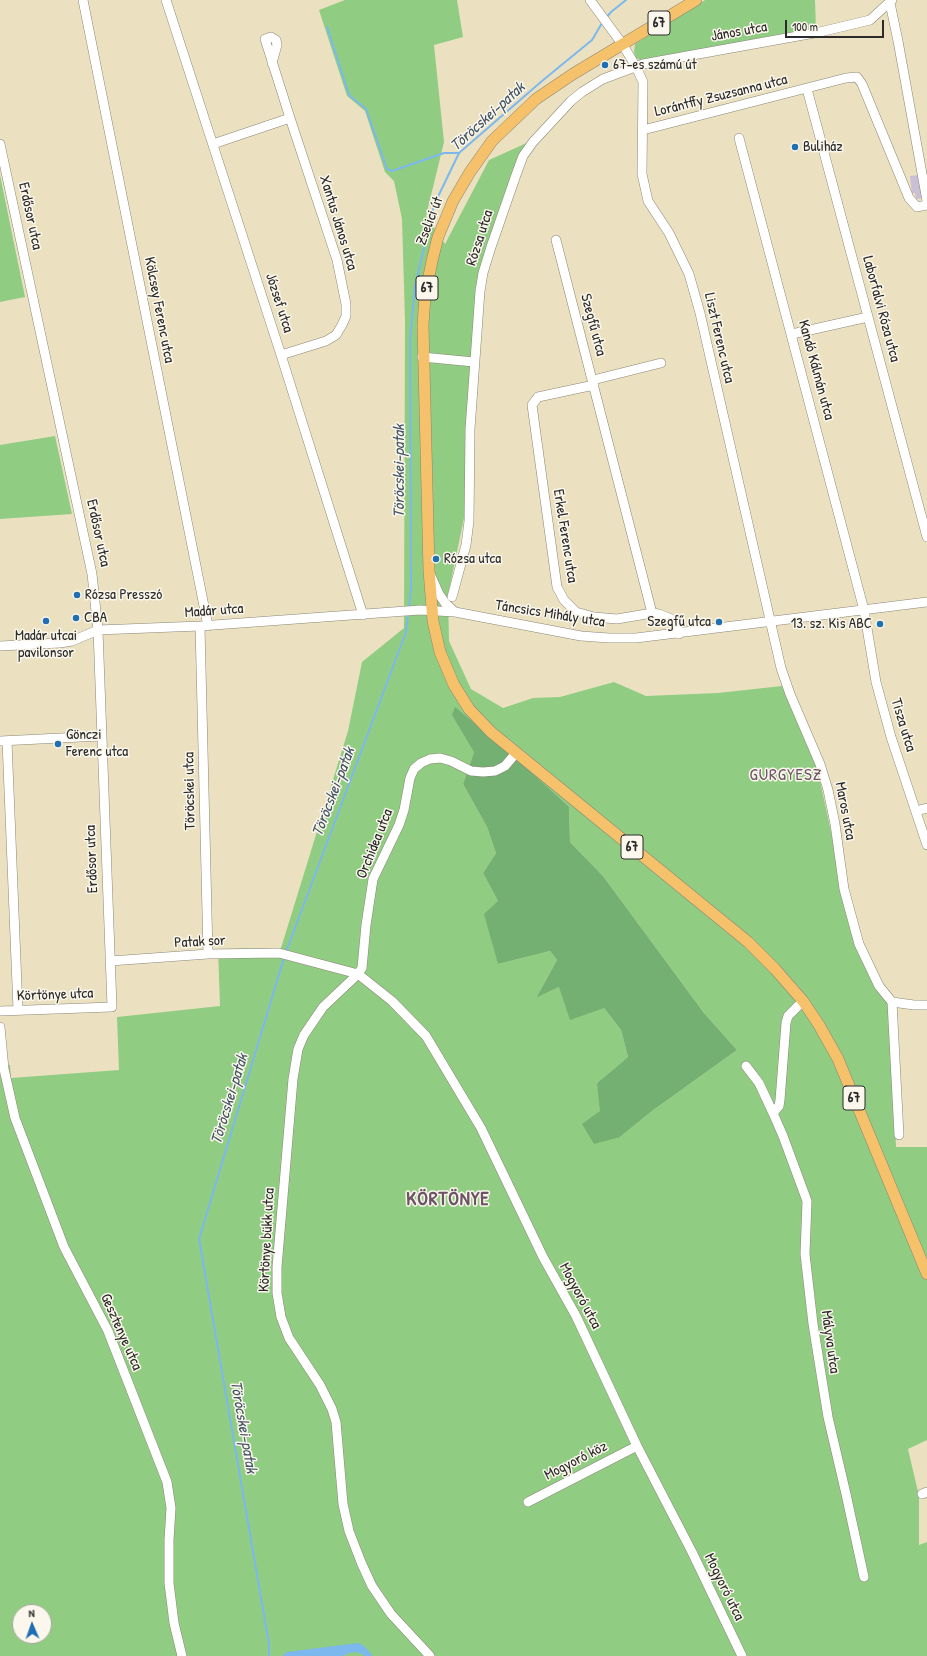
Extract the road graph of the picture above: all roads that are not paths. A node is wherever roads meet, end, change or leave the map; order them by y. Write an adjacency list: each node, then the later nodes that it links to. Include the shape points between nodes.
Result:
1 (83, 0): 35 (street, Kölcsey Ferenc utca)
2 (166, 0): 14 (street, József utca)
3 (590, 0): 6 (street)
4 (696, 0): 6 (main road, Zselici út / 67)
5 (891, 2): 8 (street, János utca, via 870,20); 15 (street)
6 (623, 45): 8 (street); 21 (main road, Zselici út / 67, via 536,99 499,134 470,172 453,201 438,237 425,296)
7 (272, 63): 10 (street, Xantus János utca)
8 (636, 67): 11 (street, Liszt Ferenc utca, via 642,82); 22 (street, Rózsa utca, via 603,79 582,92 532,142 523,156 483,273)
9 (807, 89): 11 (street, Lorántffy Zsuzsanna utca); 16 (street, Lorántffy Zsuzsanna utca, via 857,77 909,198 917,207); 18 (street, Laborfalvi Róza utca)
10 (290, 118): 14 (street); 20 (street, Xantus János utca, via 337,260 346,310 336,335 326,341)
11 (643, 130): 34 (street, Liszt Ferenc utca, via 642,174 648,200 669,233 691,281)
12 (739, 138): 19 (street, Kandó Kálmán utca)
13 (0, 144): 36 (street, Erdősor utca, via 92,574)
14 (213, 144): 20 (street, József utca)
15 (927, 201)
16 (927, 205)
17 (556, 240): 24 (street, Szegfű utca)
18 (868, 317): 19 (street); 25 (street, Laborfalvi Róza utca)
19 (792, 334): 30 (street, Kandó Kálmán utca)
20 (282, 355): 33 (street, József utca)
21 (422, 357): 22 (street); 26 (main road, Zselici út / 67)
22 (474, 362): 27 (street, Rózsa utca, via 470,429 470,521)
23 (661, 363): 24 (street)
24 (593, 382): 32 (street, Szegfű utca); 32 (street, Erkel Ferenc utca, via 538,397 532,405 557,587 564,600 576,612 594,617 616,619)
25 (927, 537)
26 (429, 570): 29 (main road, 67); 31 (street, via 439,594)
27 (452, 597)
28 (927, 602): 30 (street, Táncsics Mihály utca)
29 (431, 610): 31 (street, Táncsics Mihály utca); 33 (street, Madár utca); 41 (main road, 67, via 438,645 458,691 469,708 491,732)
30 (864, 610): 34 (street, Táncsics Mihály utca); 43 (street, Tisza utca, via 876,682)
31 (455, 612): 37 (street, Táncsics Mihály utca, via 581,636 636,638)
32 (652, 613): 37 (street, via 671,619)
33 (363, 614): 35 (street, Madár utca)
34 (771, 622): 37 (street, Táncsics Mihály utca); 49 (street, Maros utca, via 781,668 828,790 844,889 859,944 879,986)
35 (204, 626): 36 (street, Madár utca); 45 (street, Töröcskei utca)
36 (98, 630): 38 (street, Madár utca, via 60,643); 39 (street, Erdősor utca)
37 (679, 634)
38 (0, 646)
39 (101, 736): 40 (street); 46 (street, Erdősor utca)
40 (4, 741): 52 (street)
41 (516, 753): 47 (street, Orchidea utca, via 504,766 495,771 471,770 440,758 430,759 414,769 399,825 373,879 364,960); 48 (main road, 67, via 748,942)
42 (927, 808): 43 (street)
43 (916, 811): 44 (street, Tisza utca)
44 (927, 845)
45 (208, 954): 46 (street, Patak sor); 47 (street, Patak sor, via 279,953)
46 (110, 961): 51 (street, Erdősor utca)
47 (358, 974): 59 (street, Mogyoró utca, via 392,1001 426,1036 442,1060 481,1128 543,1257 576,1316); 63 (street, Körtönye bükk utca, via 323,1007 298,1048 276,1266 277,1293 281,1317 289,1338 320,1385 332,1409 336,1422 343,1504 361,1562 372,1586 391,1614)
48 (803, 1001): 56 (street, via 788,1016 786,1023 780,1100); 58 (main road, 67, via 838,1059)
49 (892, 1002): 50 (street); 57 (street)
50 (927, 1005)
51 (112, 1007): 52 (street, Körtönye utca)
52 (18, 1010): 53 (street, Körtönye utca)
53 (0, 1011)
54 (0, 1027): 62 (street, Gesztenye utca, via 4,1069 15,1118 64,1247 111,1336 167,1482 171,1508 169,1583 174,1623)
55 (746, 1066): 56 (street, Mályva utca, via 759,1083)
56 (773, 1113): 61 (street, Mályva utca, via 807,1200 805,1254 813,1324 828,1417)
57 (899, 1135)
58 (927, 1274)
59 (637, 1446): 60 (street, Mogyoró köz); 64 (street, Mogyoró utca)
60 (528, 1502)
61 (864, 1577)
62 (182, 1656)
63 (430, 1656)
64 (742, 1656)

